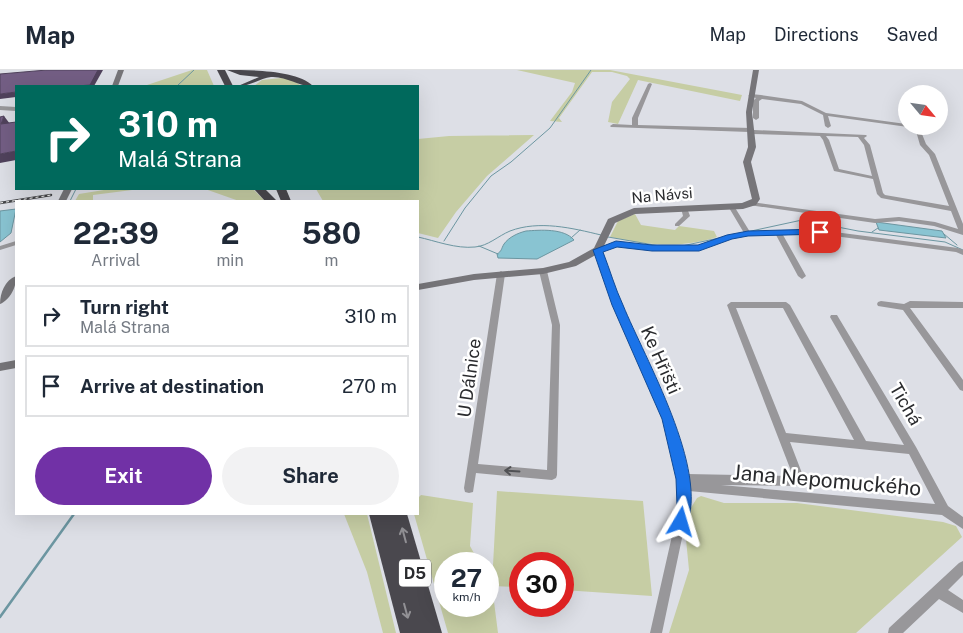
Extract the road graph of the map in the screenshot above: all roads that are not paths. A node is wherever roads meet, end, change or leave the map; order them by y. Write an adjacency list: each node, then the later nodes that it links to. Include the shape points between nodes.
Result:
1 (121, 70): 8 (main road)
2 (213, 70): 9 (highway)
3 (221, 70): 10 (highway)
4 (231, 70): 6 (highway)
5 (756, 70): 14 (main road)
6 (294, 76): 11 (highway, via 265,77); 12 (highway)
7 (650, 84): 22 (street, via 635,118)
8 (114, 85)
9 (220, 85)
10 (228, 85)
11 (245, 85)
12 (308, 85)
13 (764, 89): 15 (street)
14 (751, 96): 15 (street); 24 (main road)
15 (762, 98): 18 (street, via 802,103); 19 (street, via 756,101)
16 (0, 108): 17 (street)
17 (15, 109)
18 (825, 114): 20 (street); 23 (street)
19 (756, 118)
20 (898, 125)
21 (613, 126): 22 (street)
22 (635, 126): 24 (street)
23 (828, 126)
24 (752, 131): 25 (street); 32 (main road, via 752,147 747,162 756,199)
25 (822, 135): 27 (street); 29 (street, via 836,170)
26 (916, 135): 35 (street, via 932,154)
27 (860, 136): 28 (street); 29 (street, via 867,145)
28 (868, 136)
29 (875, 178): 35 (street, via 882,197)
30 (261, 190): 31 (highway)
31 (270, 200)
32 (751, 204): 33 (main road, Na Návsi); 39 (street, via 875,221 899,219 935,224)
33 (731, 206): 34 (main road, Na Návsi); 37 (street)
34 (684, 208): 36 (street, via 687,216); 42 (main road, Na Návsi, via 623,214 611,220)
35 (953, 208): 39 (street)
36 (677, 225)
37 (747, 232): 38 (street); 42 (street, via 699,248 616,244)
38 (778, 232): 43 (street, via 833,233); 46 (street)
39 (963, 233)
40 (15, 243): 41 (street)
41 (0, 248)
42 (598, 250): 44 (main road); 61 (street, Ke Hřišti, via 617,305 668,419)
43 (963, 253)
44 (543, 271): 45 (main road); 60 (street, one-way to 60, via 556,325 552,474)
45 (501, 274): 48 (main road); 60 (street, U Dálnice)
46 (802, 276)
47 (15, 280): 49 (main road)
48 (419, 287)
49 (2, 293)
50 (881, 304): 52 (street)
51 (963, 305): 52 (street, via 910,304)
52 (906, 307): 56 (street)
53 (834, 317): 59 (street, Tichá)
54 (15, 364): 55 (main road)
55 (0, 367)
56 (963, 387)
57 (784, 437): 58 (street); 58 (street, via 731,305 786,306); 61 (street, Jana Nepomuckého, via 800,481)
58 (862, 444): 59 (street)
59 (912, 450): 63 (street, Tichá)
60 (472, 468): 62 (street, U Dálnice)
61 (683, 482): 63 (street, Jana Nepomuckého); 72 (street, Ke Hřišti, via 684,505)
62 (469, 488)
63 (944, 510): 66 (street, Jana Nepomuckého)
64 (379, 515): 70 (highway, D5, one-way to 70)
65 (398, 515): 71 (highway, D5, one-way to 65)
66 (963, 524)
67 (963, 567): 68 (street)
68 (938, 591): 69 (street); 73 (street)
69 (963, 606)
70 (412, 633)
71 (431, 633)
72 (656, 633)
73 (894, 633)

